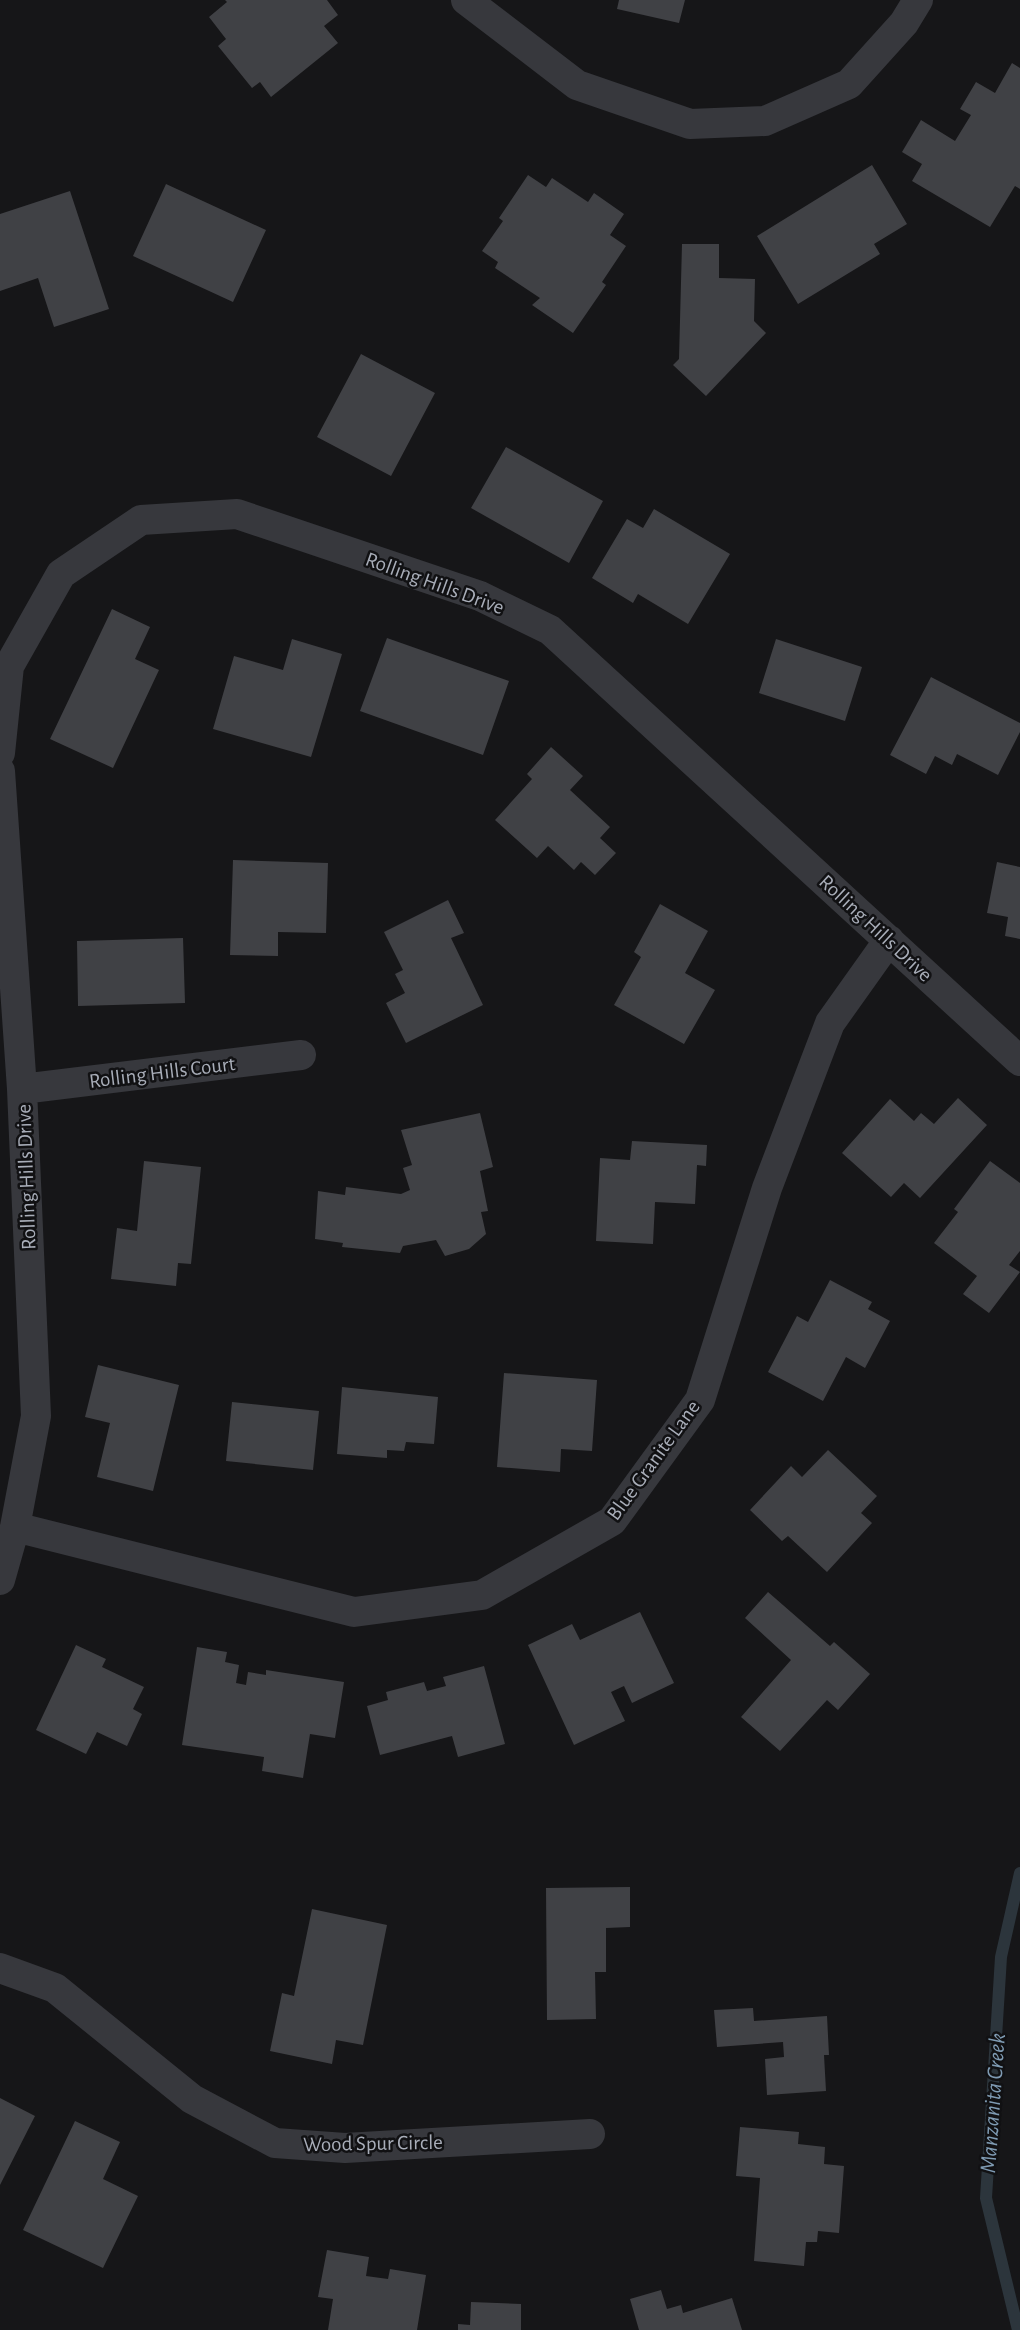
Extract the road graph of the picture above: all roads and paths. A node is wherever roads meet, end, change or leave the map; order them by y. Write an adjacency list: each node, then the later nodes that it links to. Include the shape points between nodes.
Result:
1 (466, 0): 2 (street, via 578,85 690,124 765,121 849,84 904,23)
2 (918, 0)
3 (0, 753): 5 (street, Rolling Hills Drive, via 9,666 61,574 141,520 237,514 480,596 550,630)
4 (0, 771): 8 (street, Rolling Hills Drive)
5 (888, 940): 7 (street, Rolling Hills Drive); 9 (street, Blue Granite Lane, via 830,1023 767,1188 700,1399 612,1521 482,1595 354,1612)
6 (301, 1055): 8 (street, Rolling Hills Court)
7 (1020, 1061)
8 (22, 1089): 9 (street, Rolling Hills Drive, via 36,1416)
9 (15, 1527): 10 (street, Rolling Hills Drive)
10 (0, 1580)
11 (0, 1968): 12 (street, Wood Spur Circle, via 55,1988 192,2099 275,2143 345,2148)
12 (590, 2134)

